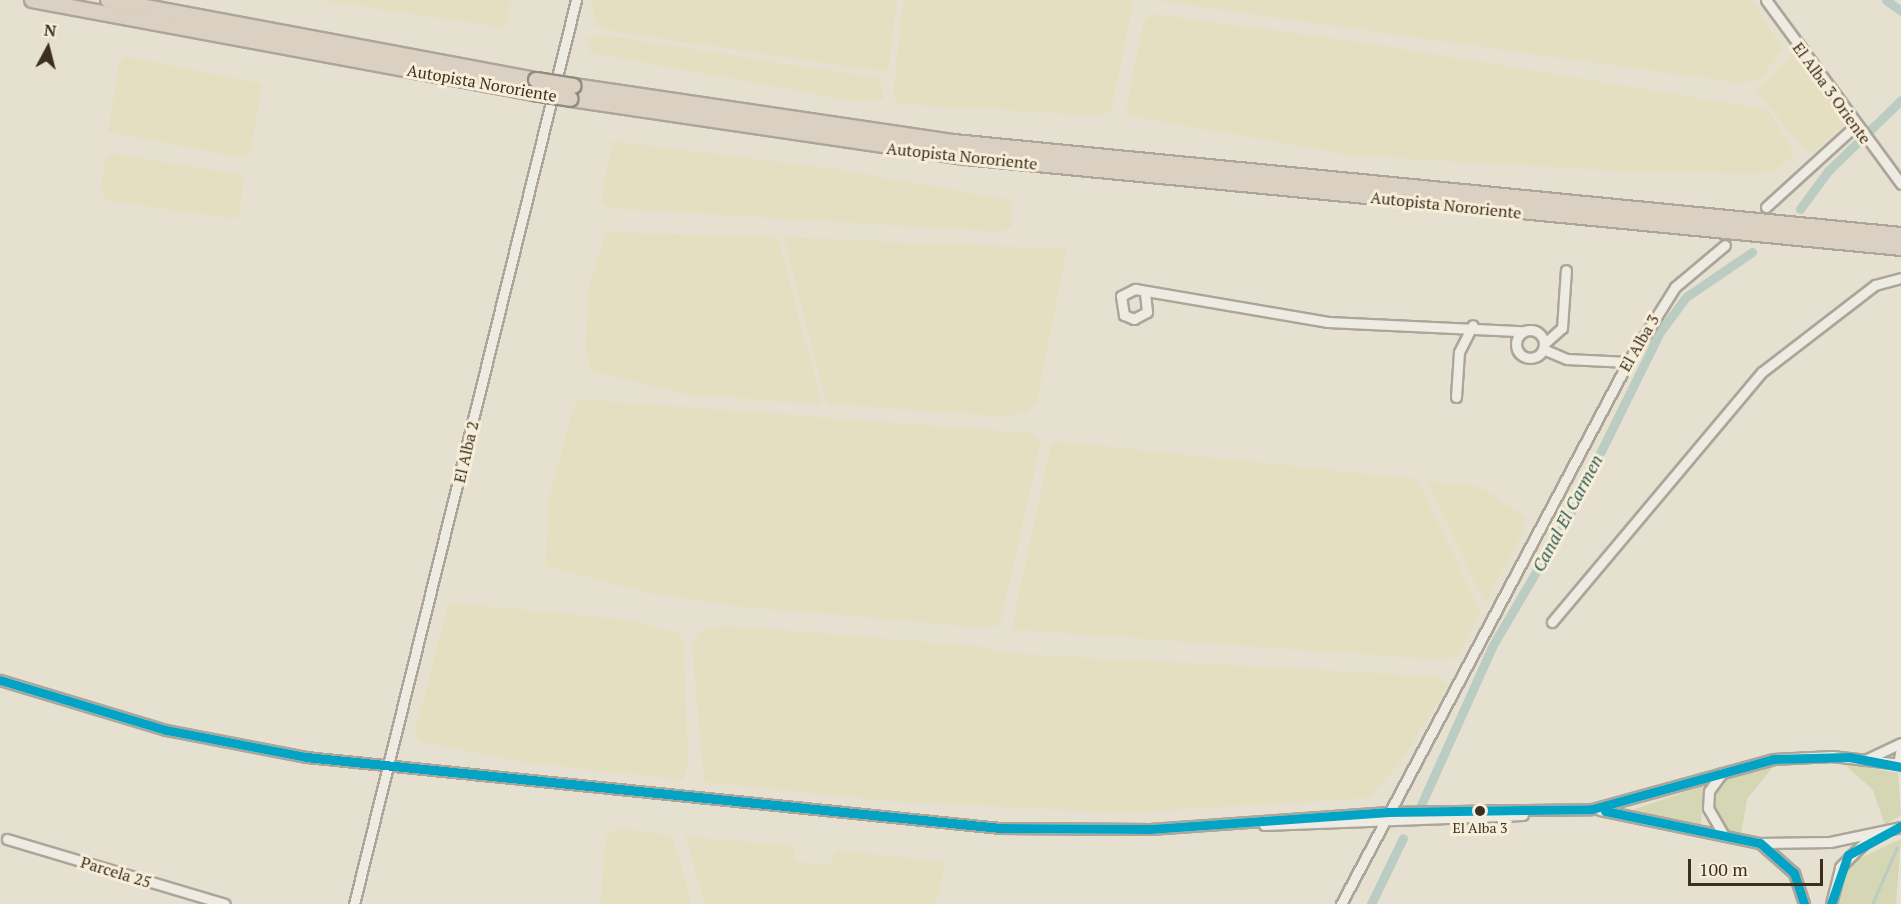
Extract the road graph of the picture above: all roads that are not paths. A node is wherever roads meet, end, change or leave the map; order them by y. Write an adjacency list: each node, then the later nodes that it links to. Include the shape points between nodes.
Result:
1 (32, 0): 5 (highway, Autopista Nororiente)
2 (108, 0): 5 (highway, Autopista Nororiente)
3 (576, 0): 27 (street, El Alba 2)
4 (1766, 0): 7 (street, El Alba 3 Oriente)
5 (535, 86): 6 (highway, Autopista Nororiente, bridge)
6 (573, 93): 10 (highway, Autopista Nororiente, via 954,142); 12 (highway, Autopista Nororiente, via 966,157)
7 (1857, 129): 8 (street, El Alba 3 Oriente); 9 (street)
8 (1901, 184)
9 (1766, 207)
10 (1901, 235)
11 (1725, 245): 19 (street, El Alba 3, via 1675,287)
12 (1901, 248)
13 (1566, 270): 18 (street, via 1562,328)
14 (1901, 278): 21 (street, via 1875,285 1761,372)
15 (1144, 293): 16 (street, via 1328,322)
16 (1473, 325): 17 (street); 20 (street, via 1459,352)
17 (1522, 331): 18 (street, via 1537,334); 18 (street, via 1516,344 1522,355 1537,356)
18 (1544, 346): 19 (street, via 1567,359)
19 (1628, 362): 30 (street, El Alba 3)
20 (1456, 397)
21 (1552, 622)
22 (0, 680): 27 (street, via 197,737)
23 (1901, 743): 25 (street)
24 (1901, 748): 26 (street)
25 (1867, 759): 26 (street); 28 (street, via 1792,757)
26 (1900, 765)
27 (389, 767): 30 (street, via 969,826 1114,830); 37 (street, El Alba 2)
28 (1726, 770): 29 (street); 33 (street, via 1712,786 1707,802 1712,822)
29 (1592, 809): 30 (street); 33 (street)
30 (1386, 816): 38 (street, El Alba 3)
31 (1900, 827): 32 (street)
32 (1875, 835): 35 (street); 40 (street, via 1844,861)
33 (1726, 837): 35 (street)
34 (7, 839): 36 (street, Parcela 25)
35 (1760, 843): 39 (street, via 1794,873)
36 (225, 904)
37 (354, 904)
38 (1341, 904)
39 (1804, 904)
40 (1831, 904)

